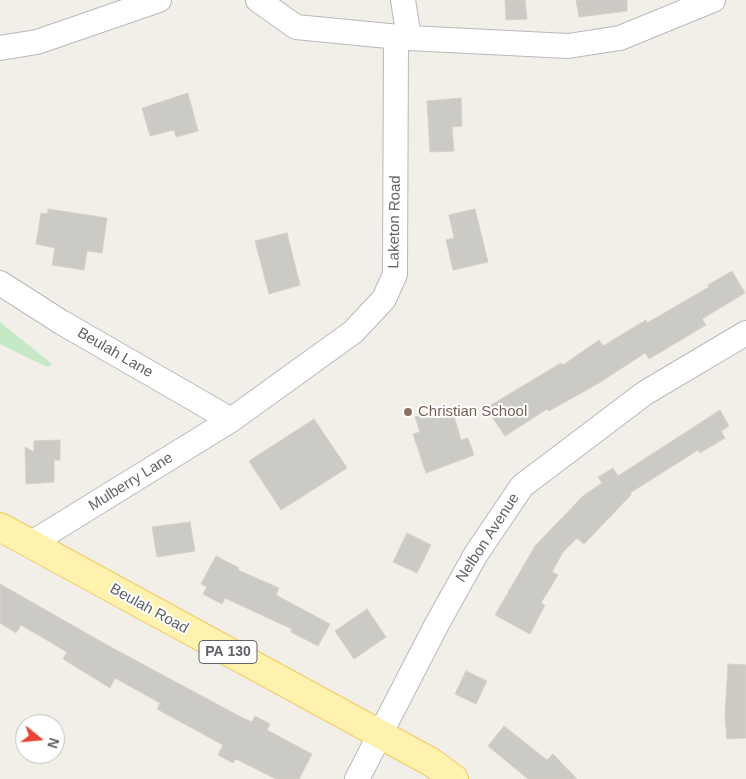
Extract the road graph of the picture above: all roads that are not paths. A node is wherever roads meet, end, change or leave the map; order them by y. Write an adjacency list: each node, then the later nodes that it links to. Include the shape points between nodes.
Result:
1 (159, 0): 6 (street, via 37,42)
2 (258, 0): 5 (street, via 296,27)
3 (403, 0): 5 (street, Laketon Road)
4 (713, 0): 5 (street, via 620,38 568,46)
5 (402, 38): 9 (street, Laketon Road, via 395,274 384,299 353,332)
6 (0, 48)
7 (0, 283): 9 (street, Beulah Lane)
8 (746, 333): 12 (street, Nelbon Avenue, via 645,393 522,486 476,554)
9 (231, 420): 11 (street, Mulberry Lane)
10 (0, 527): 11 (main road, Beulah Road / PA 130)
11 (30, 544): 12 (main road, Beulah Road / PA 130)
12 (380, 734): 13 (street, Nelbon Avenue); 14 (main road, Beulah Road / PA 130, via 431,762)
13 (357, 779)
14 (454, 779)

